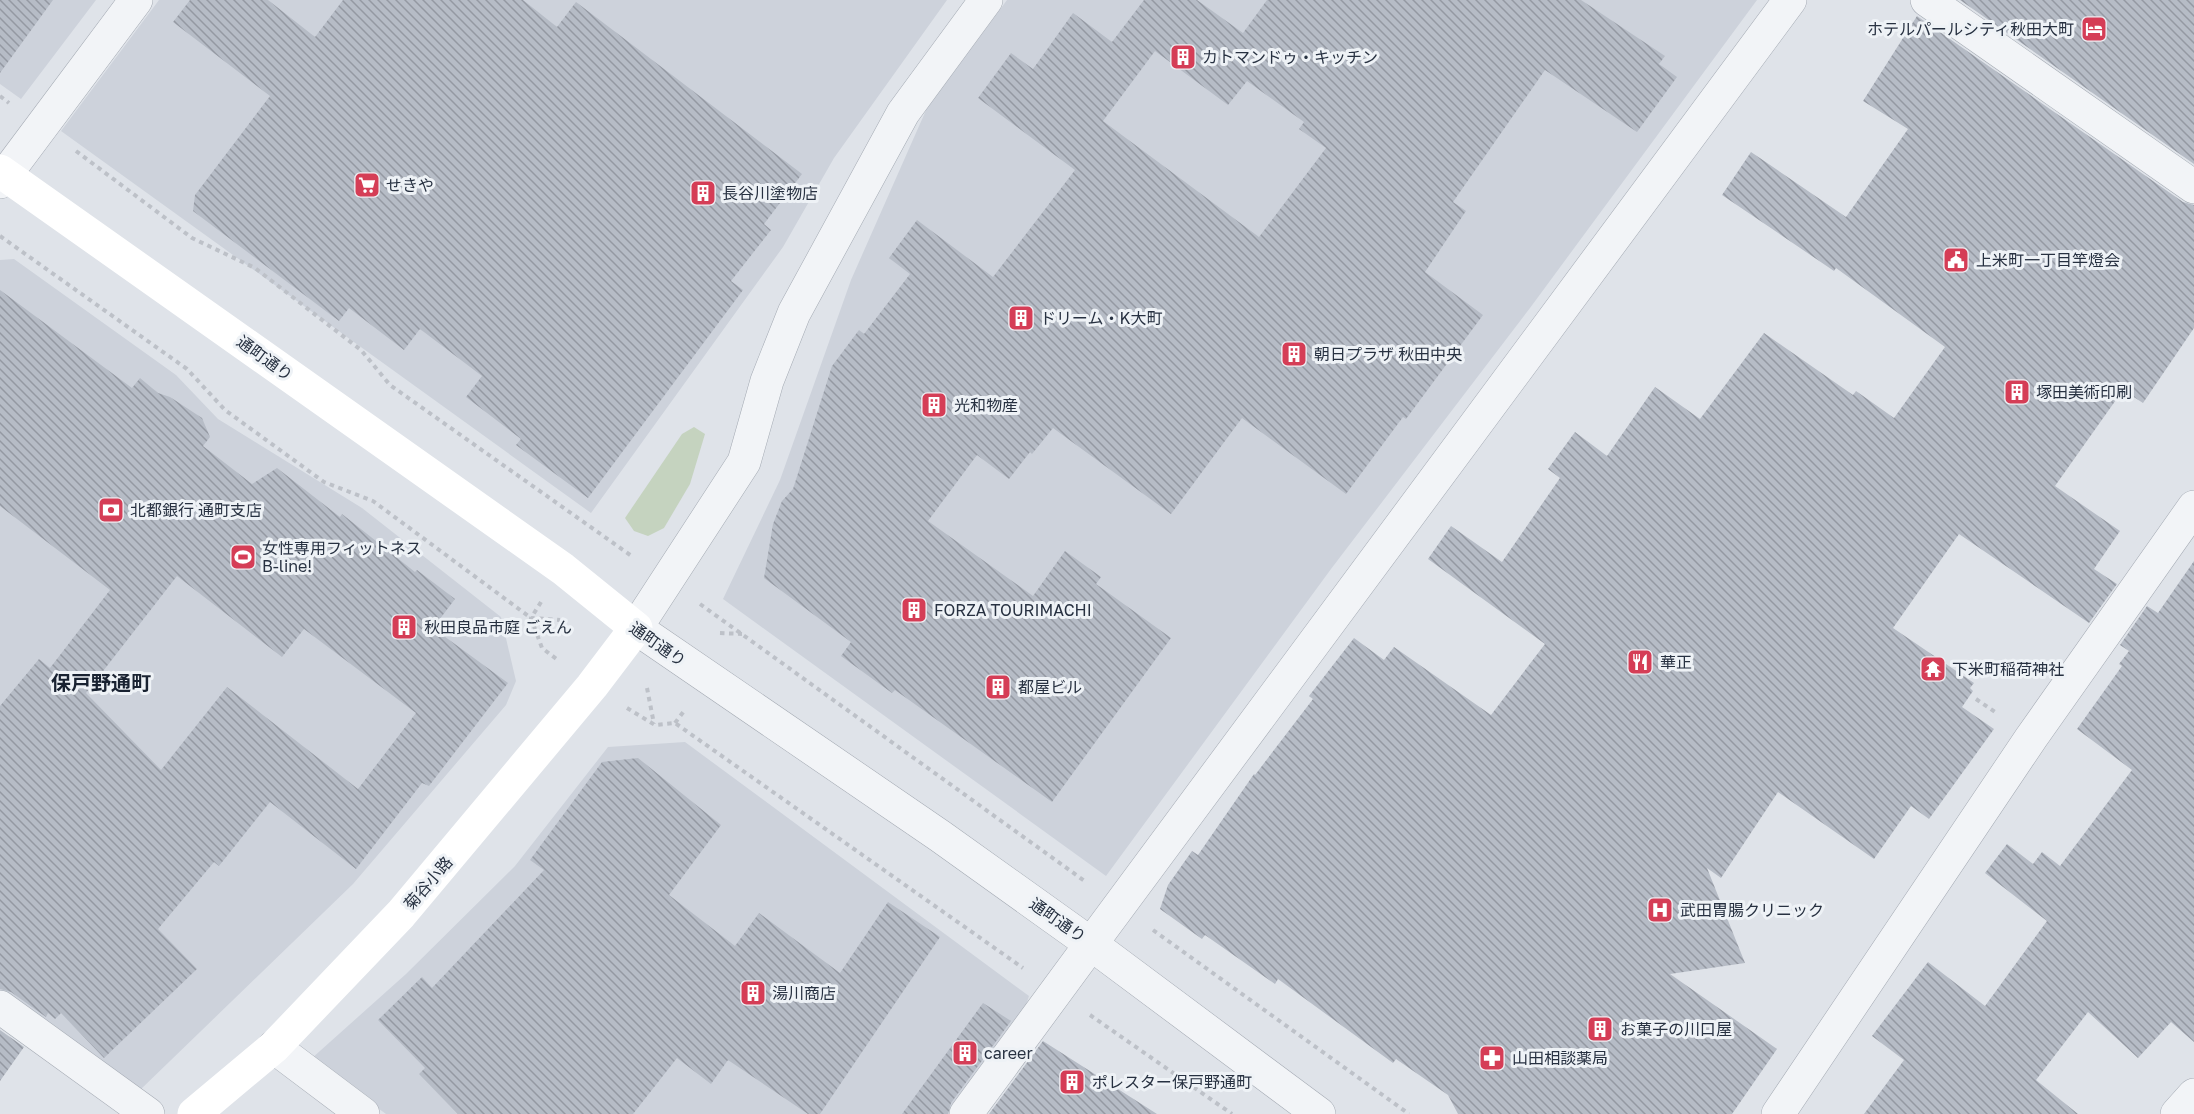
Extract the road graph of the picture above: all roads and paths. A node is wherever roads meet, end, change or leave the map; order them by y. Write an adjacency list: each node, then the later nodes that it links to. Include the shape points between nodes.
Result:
1 (136, 0): 5 (street)
2 (986, 0): 8 (street, via 903,113 794,313 767,381 744,462)
3 (1790, 0): 9 (street)
4 (1927, 0): 6 (street)
5 (2, 176): 8 (main road, 通町通り, via 563,569)
6 (2194, 187)
7 (2194, 507): 18 (street, via 2031,738)
8 (636, 628): 9 (street, 通町通り); 11 (main road, 菊谷小路, via 401,914)
9 (1091, 944): 16 (street); 17 (street, 通町通り)
10 (0, 1007): 13 (street)
11 (274, 1047): 14 (main road, 菊谷小路); 15 (street)
12 (2194, 1095): 19 (street)
13 (148, 1114)
14 (194, 1114)
15 (363, 1114)
16 (966, 1114)
17 (1319, 1114)
18 (1778, 1114)
19 (2177, 1114)

